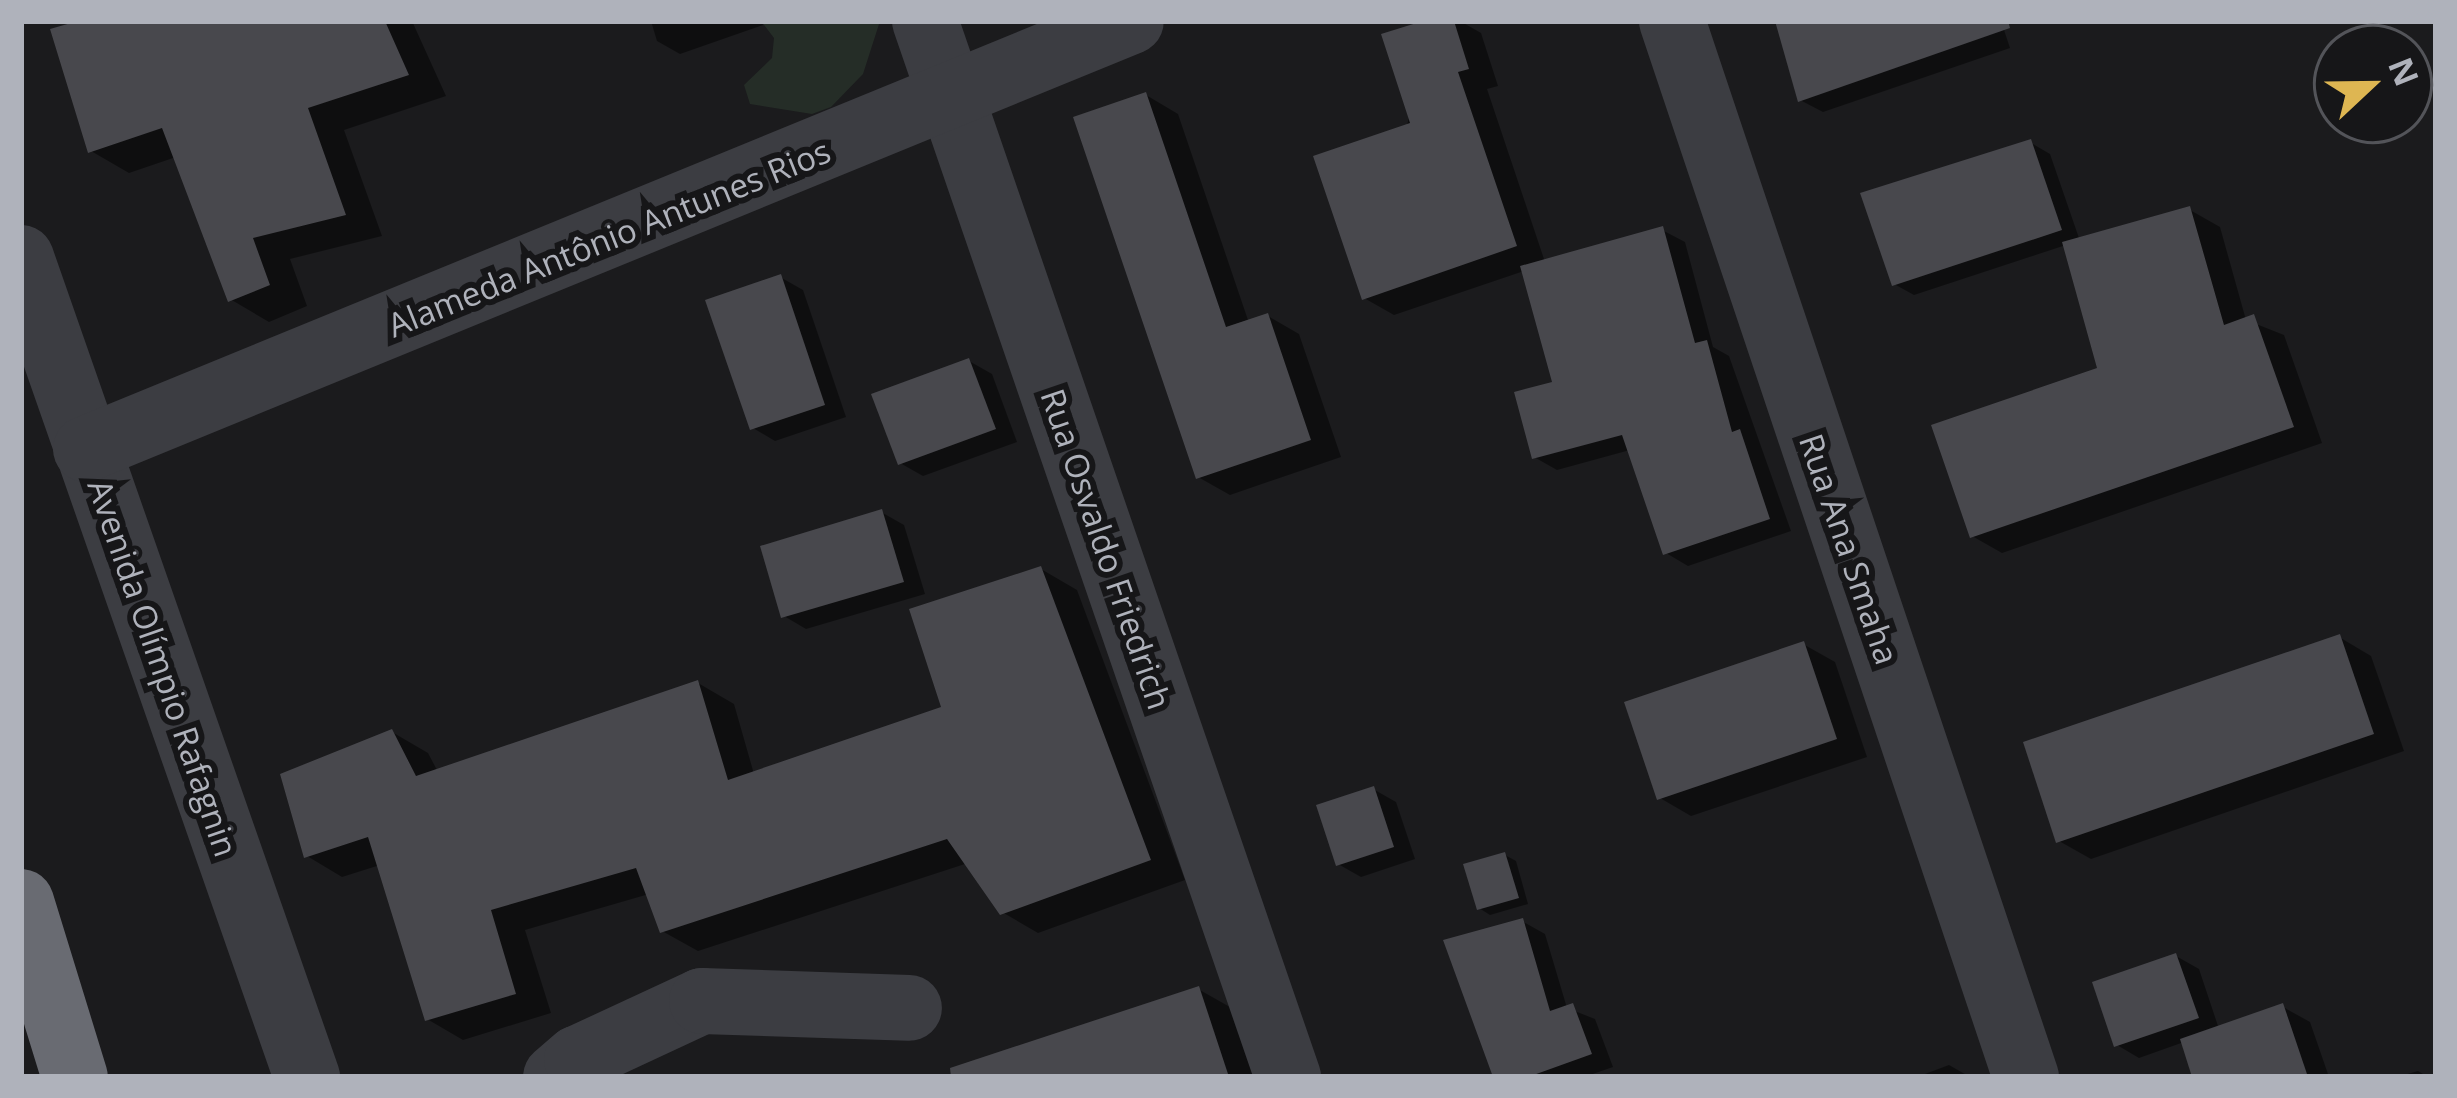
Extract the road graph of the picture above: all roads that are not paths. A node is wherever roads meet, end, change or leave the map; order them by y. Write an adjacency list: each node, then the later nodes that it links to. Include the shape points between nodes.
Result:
1 (925, 21): 4 (street, Rua Osvaldo Friedrich)
2 (1131, 21): 4 (street, Alameda Antônio Antunes Rios)
3 (1672, 21): 14 (street, Rua Ana Smaha)
4 (952, 100): 6 (street, Alameda Antônio Antunes Rios); 13 (street, Rua Osvaldo Friedrich)
5 (21, 258): 6 (street, Avenida Olímpio Rafagnin)
6 (86, 449): 11 (street, Avenida Olímpio Rafagnin)
7 (29, 925): 9 (highway); 10 (highway)
8 (910, 1009): 12 (street, via 702,1001 577,1059)
9 (75, 1077)
10 (103, 1077)
11 (307, 1077)
12 (556, 1077)
13 (1288, 1077)
14 (2026, 1077)

